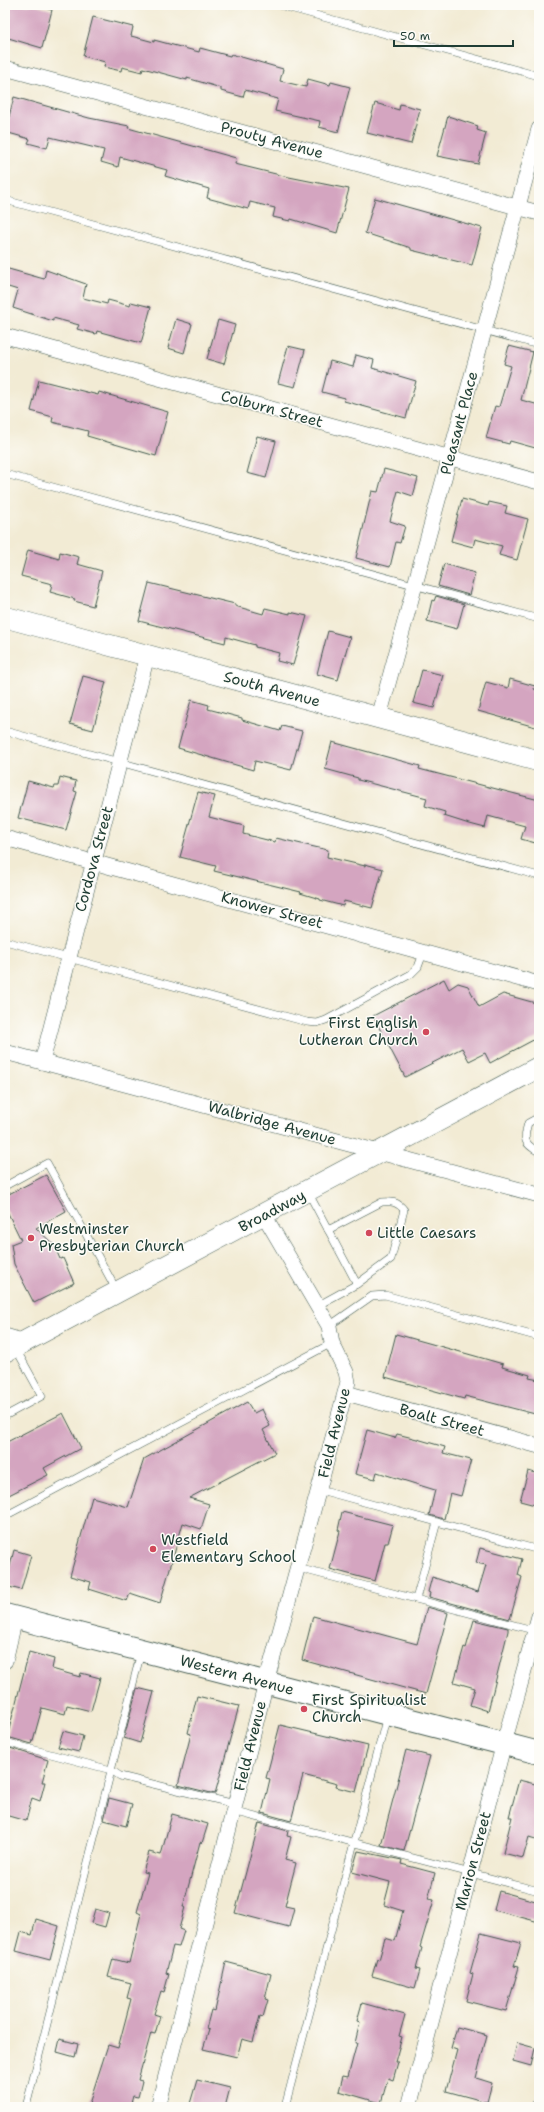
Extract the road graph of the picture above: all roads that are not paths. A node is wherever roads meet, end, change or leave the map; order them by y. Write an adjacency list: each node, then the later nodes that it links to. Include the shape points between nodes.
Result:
1 (279, 5): 3 (lane)
2 (5, 68): 6 (street, Prouty Avenue)
3 (539, 76)
4 (539, 129): 6 (street, Pleasant Place)
5 (5, 200): 8 (lane)
6 (518, 207): 7 (street, Prouty Avenue); 8 (street, Pleasant Place)
7 (539, 213)
8 (484, 329): 10 (lane); 11 (street, Pleasant Place)
9 (5, 336): 11 (street, Colburn Street)
10 (539, 344)
11 (449, 457): 13 (street, Colburn Street); 14 (street, Pleasant Place)
12 (5, 474): 14 (lane)
13 (539, 482)
14 (414, 585): 16 (lane); 18 (street, Pleasant Place)
15 (5, 617): 17 (street, South Avenue)
16 (539, 619)
17 (147, 656): 18 (street, South Avenue); 21 (street, Cordova Street)
18 (378, 717): 20 (street, South Avenue)
19 (5, 731): 21 (lane)
20 (539, 761)
21 (119, 762): 23 (street, Cordova Street); 24 (lane)
22 (5, 838): 23 (street, Knower Street)
23 (94, 862): 26 (street, Knower Street); 27 (street, Cordova Street)
24 (539, 876)
25 (5, 941): 27 (lane)
26 (424, 951): 27 (lane, via 418,967 411,974 317,1023); 28 (street, Knower Street)
27 (69, 958): 30 (street, Cordova Street)
28 (539, 984)
29 (5, 1052): 30 (street, Walbridge Avenue)
30 (42, 1062): 34 (street, Walbridge Avenue)
31 (539, 1068): 34 (street, Broadway)
32 (539, 1117): 33 (lane, via 528,1123 524,1136 528,1146)
33 (539, 1152)
34 (382, 1153): 36 (street, Broadway); 37 (street, Walbridge Avenue)
35 (5, 1186): 41 (lane, via 47,1163)
36 (308, 1192): 38 (street, Broadway); 39 (lane)
37 (539, 1195)
38 (264, 1215): 41 (street, Broadway); 42 (street, Field Avenue)
39 (328, 1230): 40 (lane); 40 (lane, via 382,1202 392,1201 400,1204 404,1210 391,1258)
40 (357, 1284): 42 (lane)
41 (118, 1292): 46 (street, Broadway)
42 (317, 1306): 43 (street, Field Avenue)
43 (329, 1326): 44 (lane, via 372,1296 385,1295); 45 (street, Field Avenue)
44 (539, 1337)
45 (332, 1343): 47 (street, Field Avenue, via 346,1372); 51 (lane)
46 (12, 1344): 48 (lane, via 42,1396)
47 (346, 1393): 49 (street, Boalt Street); 50 (street, Field Avenue)
48 (5, 1416)
49 (539, 1446)
50 (320, 1490): 52 (lane); 54 (street, Field Avenue)
51 (5, 1516)
52 (437, 1522): 53 (lane); 55 (lane)
53 (539, 1550)
54 (298, 1568): 55 (lane); 61 (street, Field Avenue)
55 (416, 1599): 58 (lane)
56 (10, 1616): 59 (main road, Western Avenue); 60 (street)
57 (539, 1616): 58 (street, Marion Street)
58 (537, 1631): 64 (street, Marion Street)
59 (141, 1650): 61 (main road, Western Avenue); 66 (lane)
60 (5, 1661)
61 (266, 1683): 62 (main road, Western Avenue); 67 (street, Field Avenue)
62 (387, 1714): 64 (main road, Western Avenue); 68 (lane)
63 (5, 1742): 66 (lane)
64 (504, 1744): 65 (main road, Western Avenue); 69 (street, Marion Street)
65 (539, 1753)
66 (111, 1770): 67 (lane, via 121,1777); 72 (lane)
67 (234, 1807): 68 (lane); 73 (street, Field Avenue)
68 (354, 1842): 69 (lane); 74 (lane)
69 (470, 1873): 70 (lane); 75 (street, Marion Street)
70 (539, 1891)
71 (539, 2093): 76 (lane)
72 (26, 2107)
73 (158, 2107)
74 (285, 2107)
75 (409, 2107)
76 (535, 2107)

